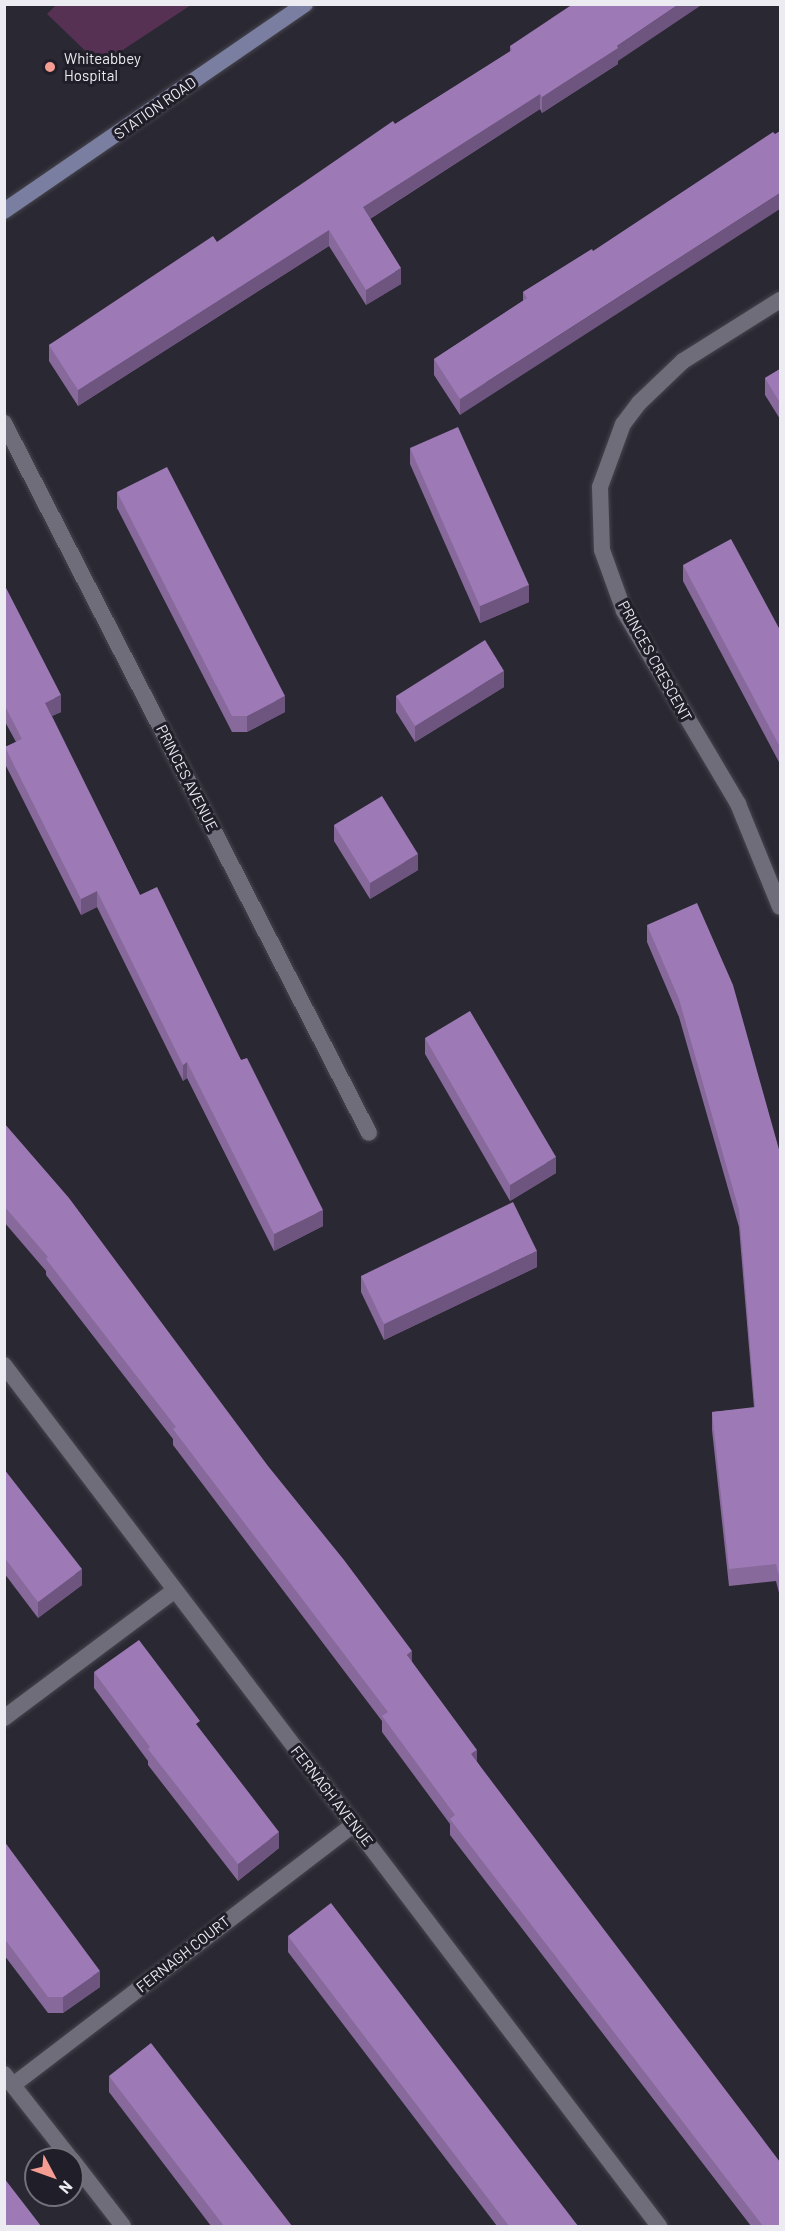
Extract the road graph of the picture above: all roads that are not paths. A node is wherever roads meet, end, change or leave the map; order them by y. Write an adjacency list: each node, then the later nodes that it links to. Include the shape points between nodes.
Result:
1 (305, 4): 2 (main road, STATION ROAD)
2 (4, 211)
3 (780, 300): 5 (street, PRINCES CRESCENT, via 683,361 639,403 623,424 600,487 602,550 624,611 738,804)
4 (4, 423): 6 (street, PRINCES AVENUE)
5 (780, 907)
6 (369, 1132)
7 (4, 1365): 8 (street, FERNAGH AVENUE)
8 (174, 1591): 9 (street); 10 (street, FERNAGH AVENUE)
9 (4, 1718)
10 (354, 1824): 11 (street, FERNAGH COURT); 15 (street, FERNAGH AVENUE)
11 (9, 2080): 12 (street)
12 (62, 2147)
13 (84, 2176): 14 (street)
14 (123, 2226)
15 (659, 2226)

